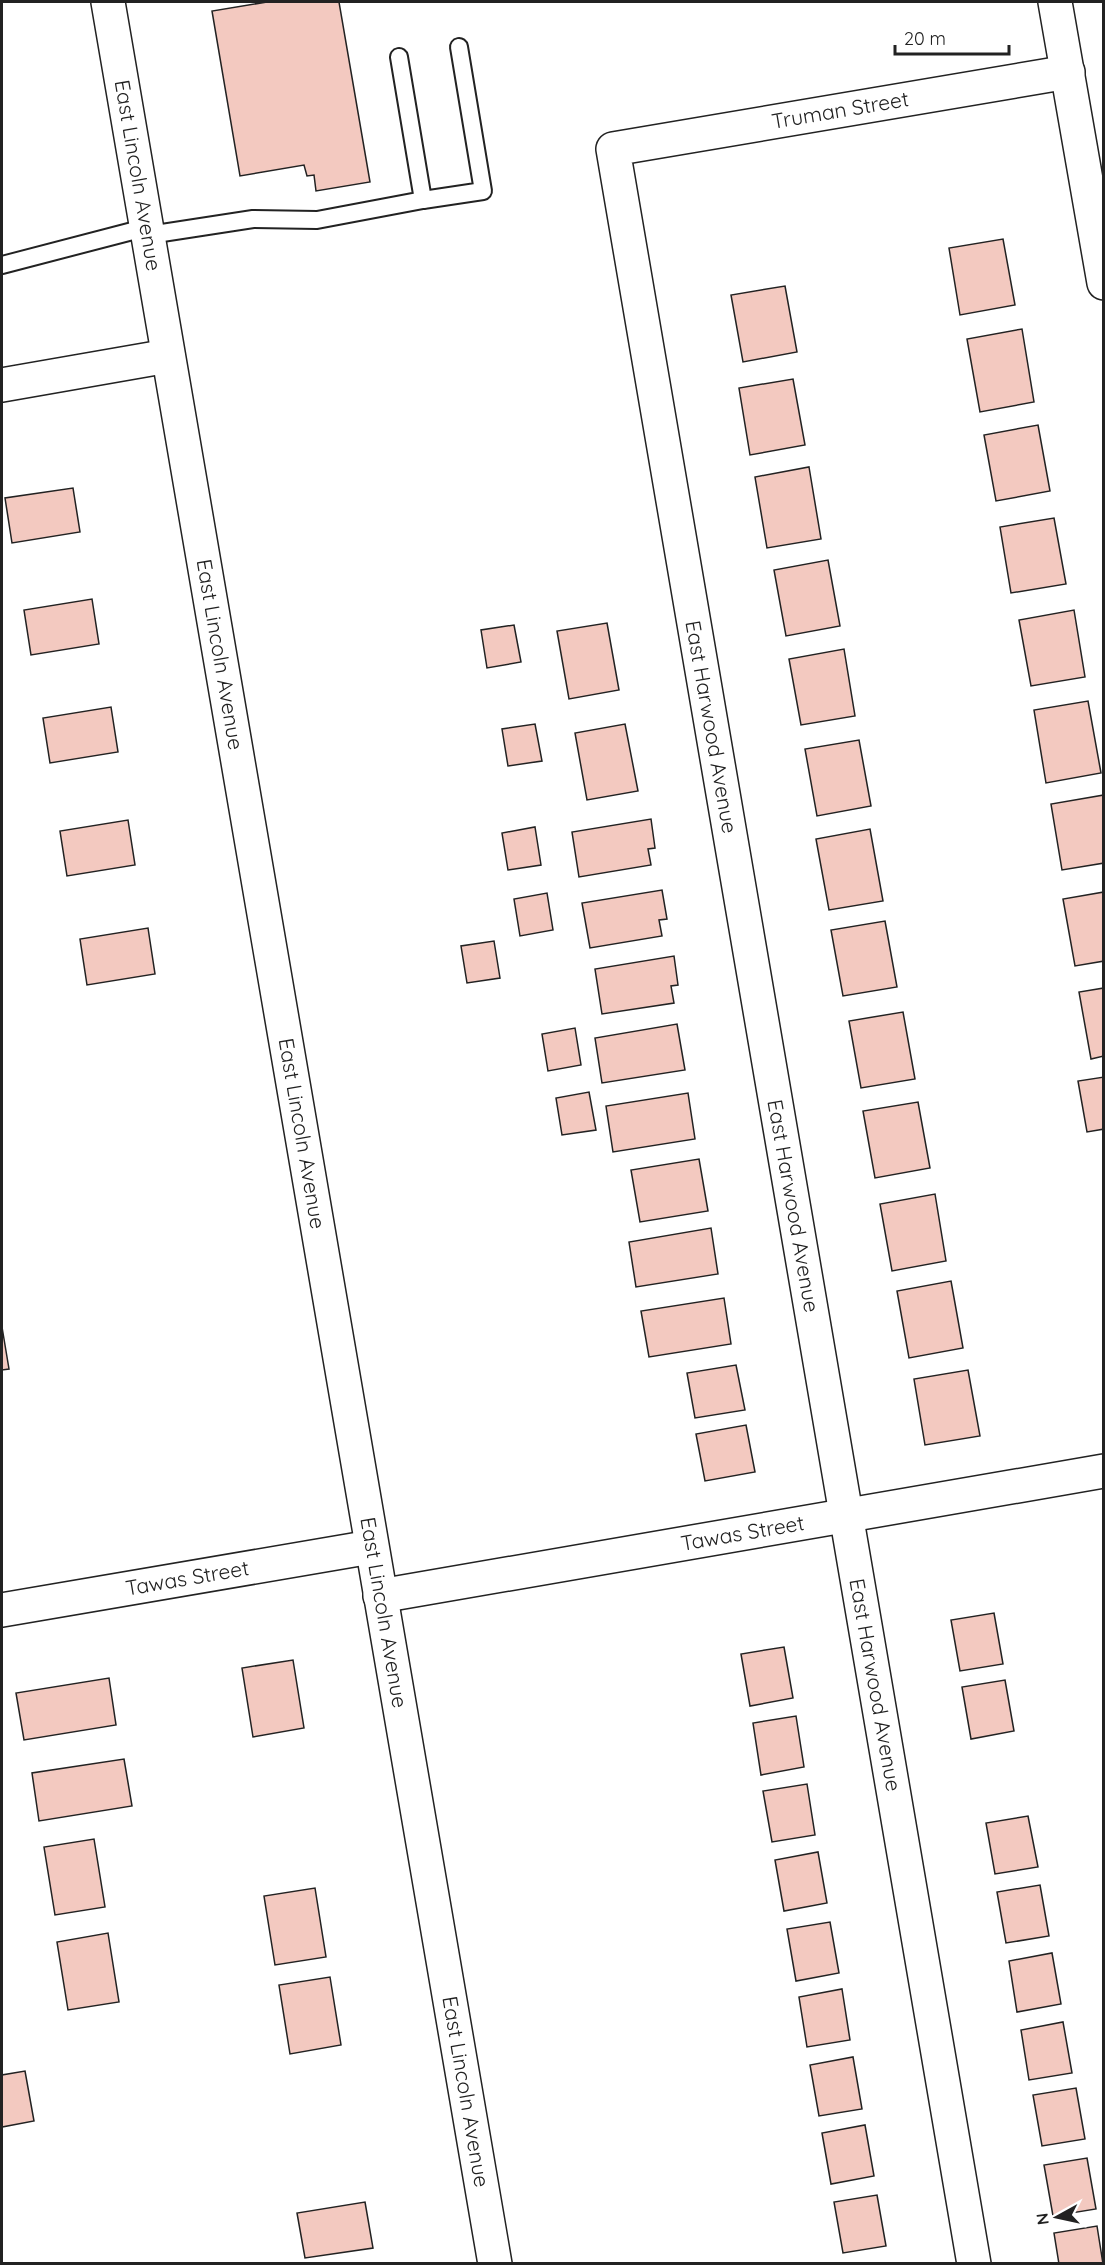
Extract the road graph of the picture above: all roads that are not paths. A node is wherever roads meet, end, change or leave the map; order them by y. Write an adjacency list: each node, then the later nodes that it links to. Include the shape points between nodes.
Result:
1 (108, 2): 8 (street, East Lincoln Avenue)
2 (1055, 2): 5 (street)
3 (459, 47): 7 (lane, via 483,191)
4 (399, 57): 7 (lane)
5 (1068, 72): 6 (street, Truman Street); 10 (street)
6 (613, 149): 14 (street, East Harwood Avenue)
7 (423, 200): 8 (lane, via 317,219 253,219)
8 (149, 231): 9 (lane); 11 (street, East Lincoln Avenue)
9 (2, 265)
10 (1104, 283)
11 (168, 356): 12 (street); 15 (street, East Lincoln Avenue)
12 (2, 385)
13 (1104, 1472): 14 (street, Tawas Street)
14 (845, 1515): 16 (street, Tawas Street); 19 (street, East Harwood Avenue)
15 (371, 1547): 16 (street, East Lincoln Avenue); 17 (street, Tawas Street)
16 (380, 1596): 18 (street, East Lincoln Avenue)
17 (2, 1610)
18 (495, 2264)
19 (974, 2264)

